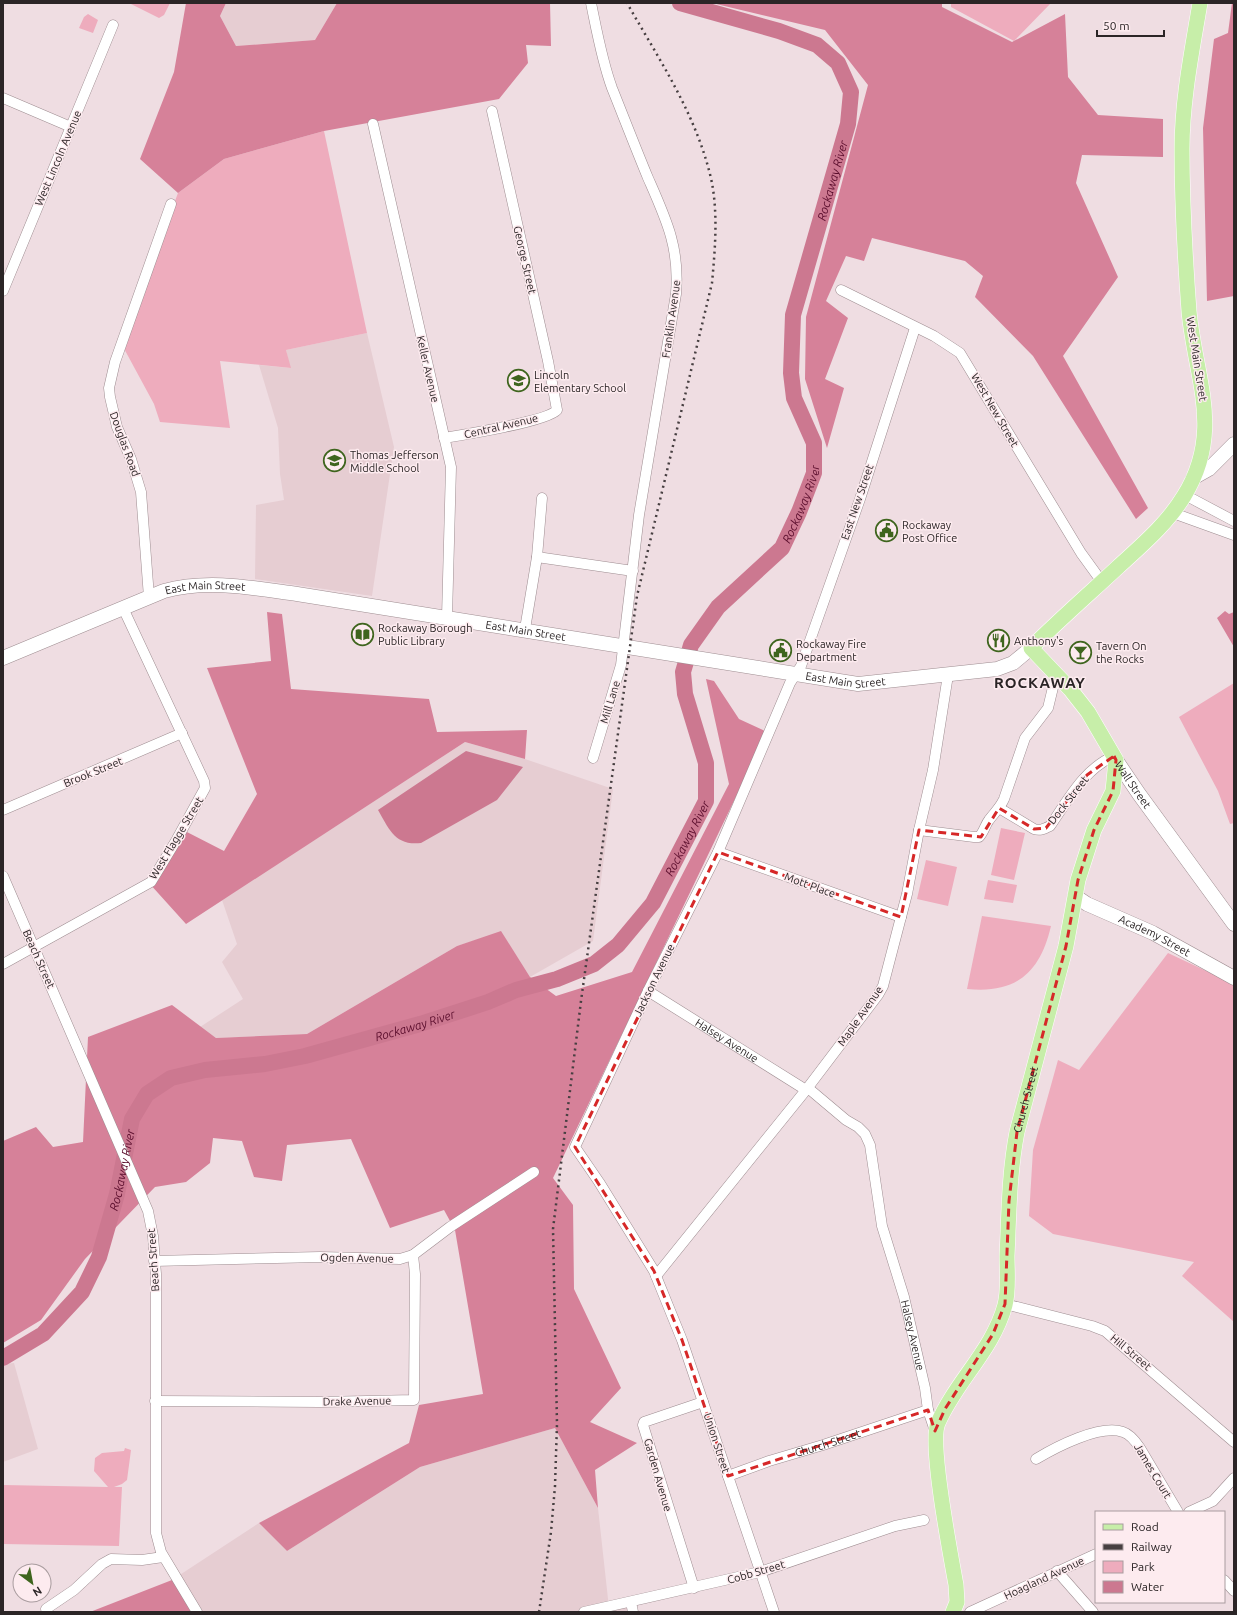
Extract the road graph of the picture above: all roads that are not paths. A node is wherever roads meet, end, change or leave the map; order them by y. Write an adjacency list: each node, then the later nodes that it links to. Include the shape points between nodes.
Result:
1 (591, 3): 22 (street, Franklin Avenue, via 607,73 667,219 677,266 676,294 639,515)
2 (1200, 3): 15 (main road, West Main Street, via 1186,87 1182,148 1190,314 1205,404 1204,439)
3 (113, 25): 7 (street, West Lincoln Avenue)
4 (3, 98): 7 (street)
5 (492, 111): 12 (street, George Street)
6 (373, 124): 13 (street, Keller Avenue)
7 (71, 127): 10 (street, West Lincoln Avenue)
8 (171, 204): 24 (street, Douglas Road, via 115,362 109,388 113,413 141,492)
9 (841, 290): 11 (street, West New Street)
10 (3, 291)
11 (916, 328): 23 (street, West New Street, via 960,353 1081,554); 31 (street, East New Street, via 860,499)
12 (557, 410): 13 (street, Central Avenue, via 552,414 525,421)
13 (444, 438): 26 (street, Keller Avenue, via 451,467)
14 (1234, 444): 15 (street, via 1209,469)
15 (1193, 478): 16 (main road, West Main Street)
16 (1185, 495): 18 (main road, West Main Street); 19 (street)
17 (542, 498): 21 (street)
18 (1173, 513): 20 (street); 23 (main road, West Main Street)
19 (1234, 521)
20 (1234, 535)
21 (537, 557): 22 (street); 27 (street)
22 (633, 572): 28 (street, Franklin Avenue)
23 (1102, 582): 29 (main road, West Main Street)
24 (149, 597): 25 (street, East Main Street); 26 (street, East Main Street, via 180,586 207,584 297,594)
25 (123, 608): 30 (street, East Main Street); 34 (street, West Flagge Street)
26 (447, 617): 27 (street, East Main Street)
27 (525, 629): 28 (street, East Main Street)
28 (624, 646): 31 (street, East Main Street); 35 (street, Mill Lane, via 621,665)
29 (1031, 648): 32 (street, East Main Street, via 1006,667); 33 (main road, Wall Street)
30 (3, 658)
31 (796, 675): 32 (street, East Main Street, via 858,684); 42 (street, Jackson Avenue, via 787,689)
32 (948, 675): 41 (street, Maple Avenue, via 933,770)
33 (1056, 675): 36 (main road, Wall Street, via 1088,712); 39 (street, via 1048,708 1025,738)
34 (182, 733): 40 (street, Brook Street); 47 (street, West Flagge Street, via 205,788 154,878 144,887)
35 (593, 758)
36 (1115, 758): 37 (street, Wall Street); 38 (main road, Church Street); 39 (street, Dock Street, via 1105,760 1087,775 1046,828 1039,831 1034,829)
37 (1132, 784): 38 (street); 46 (street, Wall Street)
38 (1113, 791): 44 (main road, Church Street, via 1092,837)
39 (999, 808): 41 (street, via 979,837)
40 (3, 810)
41 (919, 830): 45 (street, Maple Avenue)
42 (718, 852): 45 (street, Mott Place); 50 (street, Jackson Avenue)
43 (3, 876): 47 (street, Beach Street)
44 (1075, 896): 49 (street, Academy Street, via 1087,904 1153,933); 56 (main road, Church Street, via 1066,946 1012,1154)
45 (901, 917): 51 (street, Maple Avenue, via 883,986)
46 (1234, 924)
47 (34, 947): 48 (street); 54 (street, Beach Street, via 148,1211)
48 (3, 964)
49 (1234, 978)
50 (648, 991): 51 (street, Halsey Avenue); 55 (street, Jackson Avenue, via 575,1147)
51 (807, 1089): 55 (street, Maple Avenue); 59 (street, Halsey Avenue, via 858,1127 870,1145 882,1226 904,1297)
52 (534, 1172): 53 (street, Ogden Avenue, via 450,1227)
53 (413, 1255): 54 (street, Ogden Avenue, via 400,1259 320,1257); 57 (street, Drake Avenue, via 414,1400)
54 (154, 1261): 57 (street, Beach Street)
55 (656, 1276): 58 (street, Union Street)
56 (1005, 1304): 60 (main road, Church Street, via 993,1334 945,1409); 61 (street, Hill Street, via 1105,1330)
57 (155, 1401): 69 (street, Beach Street, via 155,1523)
58 (703, 1402): 63 (street, Union Street); 73 (street, Garden Avenue, via 656,1417 643,1424)
59 (928, 1410): 60 (street, Halsey Avenue); 63 (street, Church Street)
60 (935, 1431): 80 (main road, Halsey Avenue, via 956,1585 957,1602)
61 (1234, 1442)
62 (1036, 1459): 65 (street, James Court, via 1098,1432 1123,1432 1140,1448)
63 (728, 1476): 71 (street, Union Street)
64 (1234, 1478): 66 (street, via 1213,1501)
65 (1177, 1511)
66 (1191, 1511)
67 (924, 1520): 71 (street, Cobb Street, via 895,1526)
68 (1095, 1554): 70 (street, Hoagland Avenue)
69 (163, 1557): 76 (street, via 142,1560 111,1559 74,1590); 77 (street, Beach Street)
70 (1057, 1571): 81 (street, Hoagland Avenue); 82 (street)
71 (760, 1572): 73 (street, Cobb Street); 79 (street, Union Street)
72 (1225, 1581): 74 (street)
73 (694, 1588): 75 (street, Cobb Street)
74 (1234, 1591)
75 (632, 1607): 78 (street, Cobb Street)
76 (46, 1609)
77 (197, 1612)
78 (584, 1612)
79 (774, 1612)
80 (953, 1612)
81 (970, 1612)
82 (1093, 1612)

